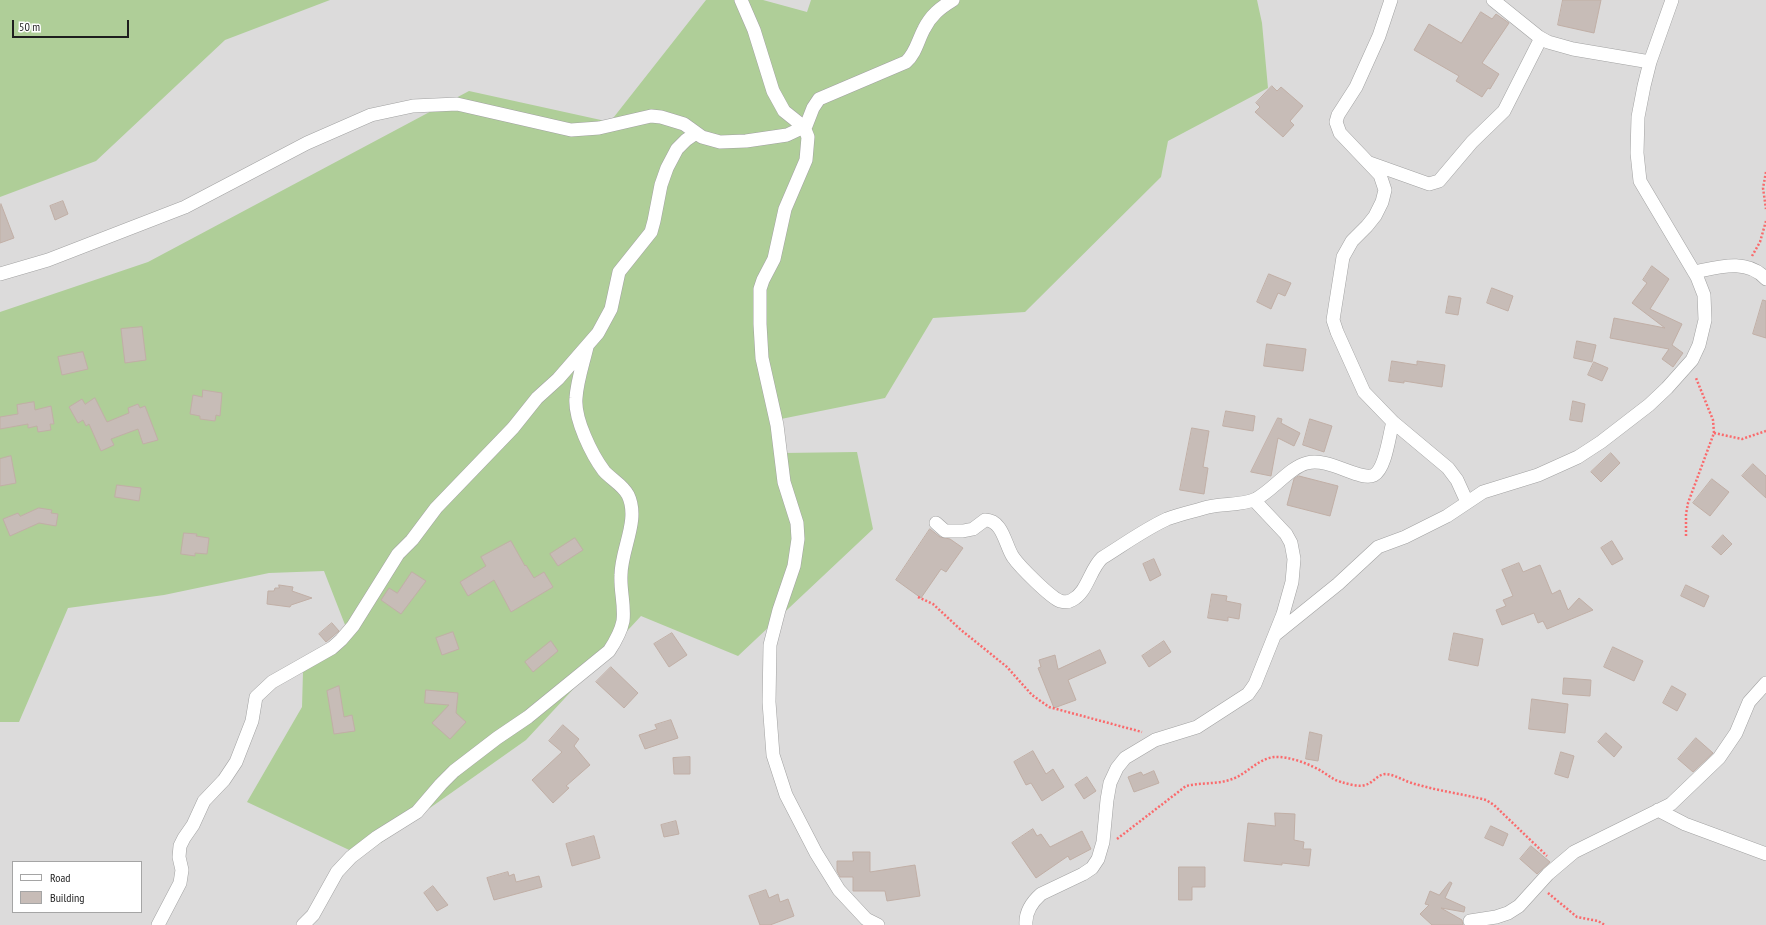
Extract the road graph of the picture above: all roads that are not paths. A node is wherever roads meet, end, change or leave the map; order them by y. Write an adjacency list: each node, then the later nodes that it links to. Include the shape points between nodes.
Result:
1 (741, 0): 8 (street, via 754,30 773,91 784,111)
2 (953, 0): 8 (street, via 938,9 929,19 913,55 906,62 819,99)
3 (1391, 0): 10 (street, via 1379,36 1356,87 1336,122 1340,133)
4 (1493, 0): 6 (street)
5 (1672, 0): 7 (street)
6 (1541, 38): 7 (street, via 1572,49); 10 (street, via 1504,111 1472,142 1439,182 1428,184)
7 (1650, 62): 11 (street, via 1638,117 1638,175)
8 (804, 127): 9 (street, via 787,135 746,141 720,142); 26 (street, via 808,137 806,160 785,209 774,260 760,289 762,358 777,425 784,482 797,523 798,539 794,566 770,645 769,702 773,755 786,795 838,890 866,919)
9 (696, 133): 12 (street, via 684,124 651,116 599,128 571,130 457,104 413,106 371,115 307,143 185,207 48,260); 14 (street, via 677,149 667,168 651,232 620,272 608,316)
10 (1369, 163): 15 (street, via 1380,175 1385,190 1382,202 1367,226 1348,246 1343,258 1333,320 1364,392)
11 (1694, 272): 13 (street, via 1730,265 1743,266); 17 (street, via 1704,295 1705,320 1699,345 1692,360 1667,388 1649,406 1578,457 1538,475 1483,492)
12 (0, 274)
13 (1766, 279)
14 (587, 346): 24 (street, via 436,508 398,554 353,626 341,640 332,648 281,675 258,694 252,722 236,762 224,780 204,801 180,846 180,884); 25 (street, via 576,399 578,417 592,452 604,471 628,495 631,507 629,536 622,558 624,612 615,642 610,651 454,772 417,812 351,857 337,872 313,915)
15 (1393, 422): 16 (street, via 1384,460 1374,475 1365,477 1326,462 1307,462 1282,479 1272,490); 17 (street, via 1448,468 1457,480)
16 (1254, 500): 18 (street, via 1210,506 1167,520 1102,558 1078,596 1064,602 1038,583 1013,557 995,523 985,520 968,530 948,532); 19 (street, via 1281,526 1293,550 1292,582)
17 (1467, 502): 19 (street, via 1447,516 1378,547 1338,584)
18 (936, 523)
19 (1276, 634): 27 (street, via 1260,675 1248,694 1197,727 1155,740 1125,758 1110,783 1103,842 1092,868 1035,899 1026,916)
20 (1766, 683): 21 (street, via 1749,702 1736,733 1719,758 1671,804)
21 (1658, 810): 22 (street, via 1684,824); 23 (street, via 1585,844 1557,867 1519,906 1505,915)
22 (1766, 854)
23 (1470, 921)
24 (158, 925)
25 (302, 925)
26 (878, 925)
27 (1026, 925)

